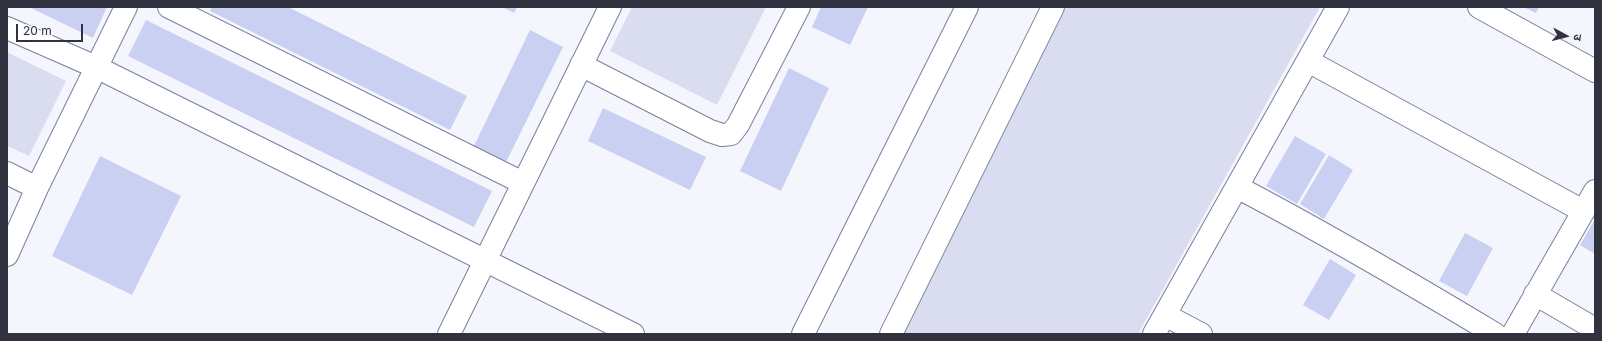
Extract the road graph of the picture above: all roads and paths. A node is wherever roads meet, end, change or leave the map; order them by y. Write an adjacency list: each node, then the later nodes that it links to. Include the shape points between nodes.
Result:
1 (126, 7): 12 (street)
2 (170, 7): 15 (street)
3 (610, 7): 11 (street)
4 (799, 7): 11 (street, via 732,134 722,135 710,131)
5 (967, 7): 26 (street)
6 (1053, 7): 27 (street)
7 (1338, 7): 10 (street)
8 (1479, 7): 13 (street)
9 (7, 28): 12 (street)
10 (1308, 61): 16 (street); 18 (street)
11 (581, 65): 15 (street)
12 (96, 67): 17 (street); 20 (street)
13 (1595, 71)
14 (7, 173): 17 (street)
15 (523, 183): 20 (street)
16 (1237, 187): 22 (street); 30 (street, via 1303,222)
17 (37, 188): 19 (street)
18 (1591, 199): 21 (street)
19 (7, 255)
20 (485, 260): 24 (street); 25 (street)
21 (1535, 294): 23 (street); 31 (street)
22 (1165, 314): 28 (street); 29 (street)
23 (1595, 329)
24 (449, 334)
25 (633, 334)
26 (803, 334)
27 (891, 334)
28 (1154, 334)
29 (1201, 334)
30 (1495, 334)
31 (1513, 334)

